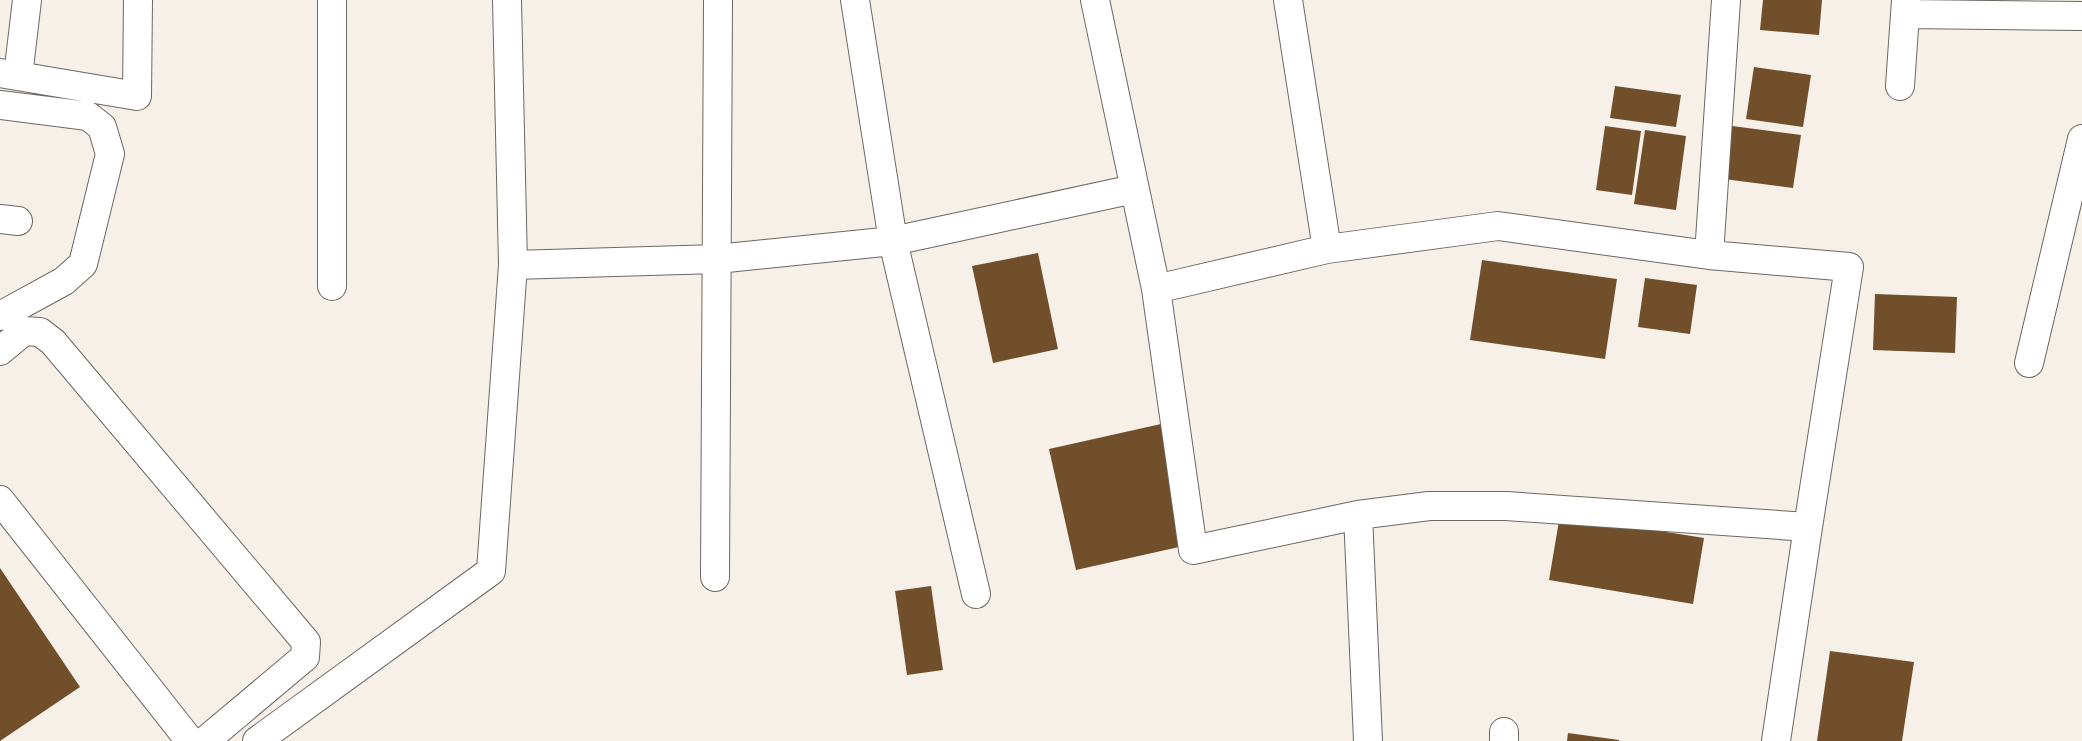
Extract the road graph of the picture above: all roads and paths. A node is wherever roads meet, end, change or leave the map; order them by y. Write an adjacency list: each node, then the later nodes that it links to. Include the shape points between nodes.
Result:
1 (27, 0): 12 (street)
2 (138, 0): 12 (street, via 137,96)
3 (332, 0): 22 (street)
4 (507, 0): 21 (street)
5 (718, 0): 20 (street)
6 (855, 0): 17 (street)
7 (1095, 0): 16 (street)
8 (1288, 0): 18 (street)
9 (1726, 0): 19 (street)
10 (1906, 7): 11 (street); 13 (street)
11 (2082, 16)
12 (9, 75)
13 (1900, 86)
14 (0, 105): 24 (street, via 88,116 102,127 110,154 83,264 64,281)
15 (2082, 138): 26 (street)
16 (1134, 189): 17 (street); 23 (street)
17 (893, 241): 20 (street); 31 (street)
18 (1327, 250): 19 (street, via 1498,226); 23 (street)
19 (1709, 255): 29 (street, via 1849,267)
20 (717, 259): 21 (street); 30 (street)
21 (513, 265): 34 (street, via 491,571)
22 (332, 286)
23 (1156, 289): 28 (street, via 1193,550)
24 (0, 316)
25 (0, 351): 33 (street, via 24,331 40,332 53,342 306,642 305,658)
26 (2029, 363)
27 (0, 500): 32 (street)
28 (1358, 515): 29 (street, via 1429,506 1506,506); 35 (street)
29 (1808, 527): 36 (street)
30 (715, 577)
31 (976, 594)
32 (190, 741)
33 (205, 741)
34 (257, 741)
35 (1368, 741)
36 (1776, 741)

